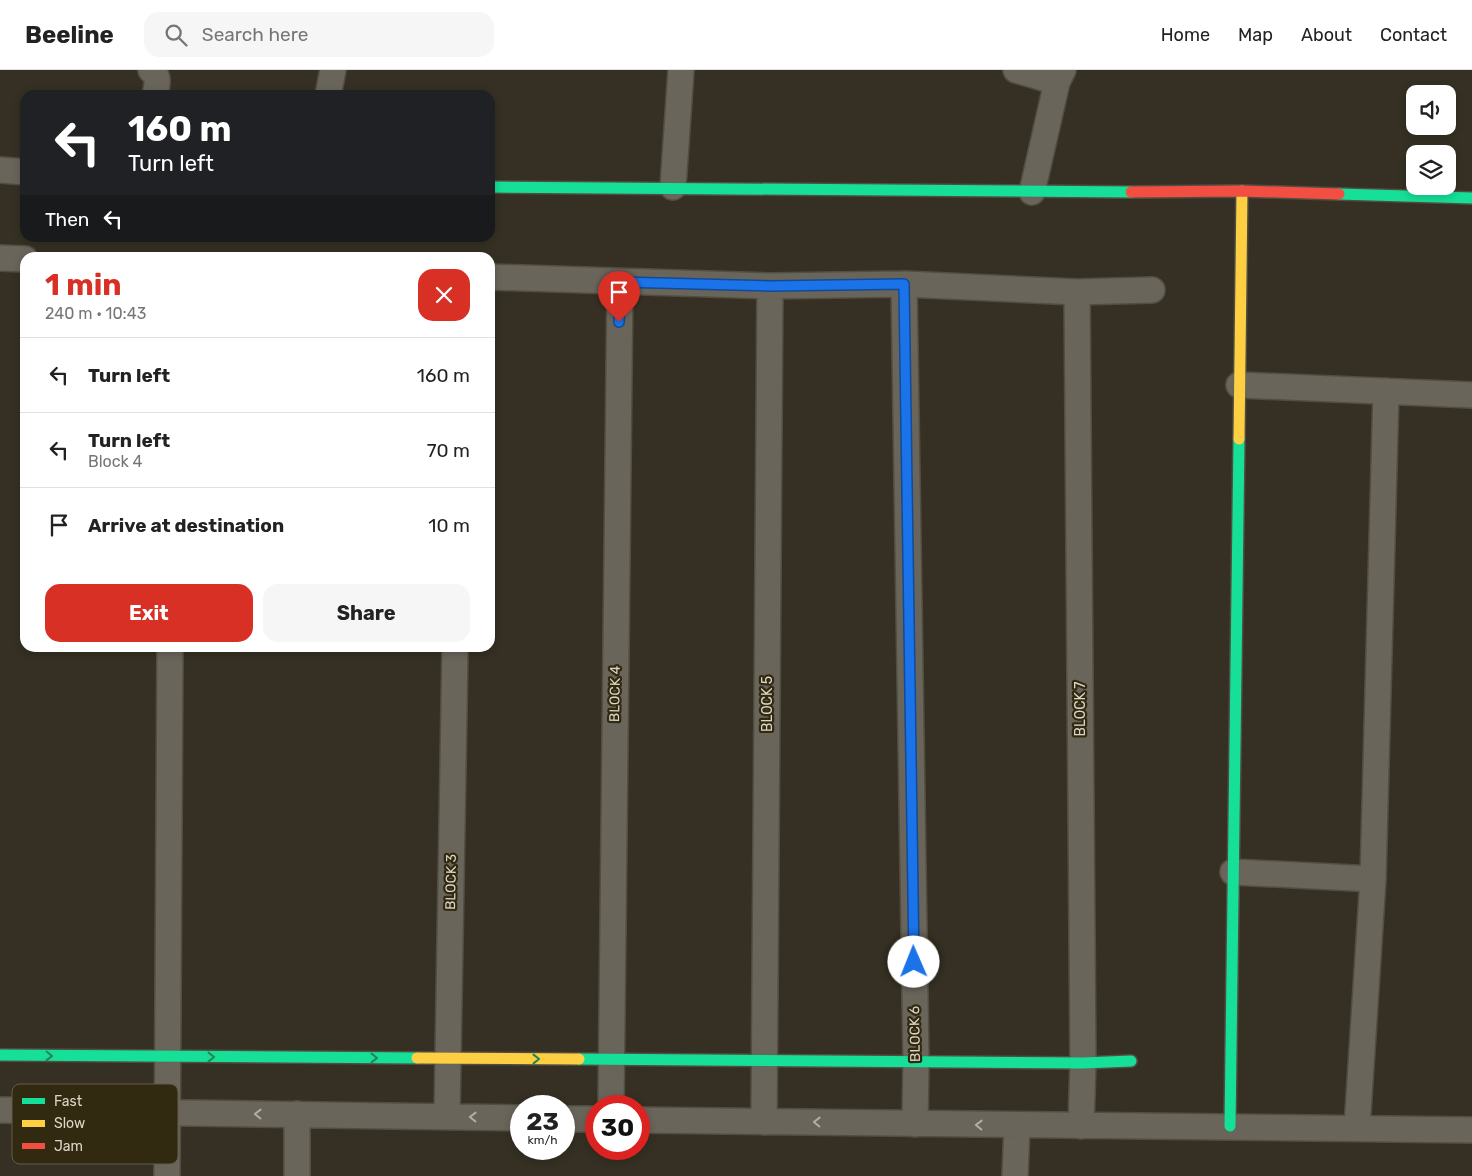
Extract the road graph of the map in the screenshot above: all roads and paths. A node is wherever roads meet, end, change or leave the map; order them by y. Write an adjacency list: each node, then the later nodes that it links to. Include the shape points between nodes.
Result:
1 (151, 70): 6 (street, via 158,80)
2 (333, 70): 7 (street)
3 (681, 70): 11 (street)
4 (1016, 70): 5 (street)
5 (1060, 76): 13 (street)
6 (156, 90)
7 (329, 90)
8 (0, 170): 9 (street)
9 (20, 172)
10 (495, 187): 11 (street)
11 (673, 187): 13 (street)
12 (1242, 191): 13 (street); 14 (street); 23 (street)
13 (1032, 192)
14 (1472, 198)
15 (0, 258): 16 (street)
16 (20, 259)
17 (495, 278): 18 (street)
18 (620, 282): 20 (street); 33 (street, BLOCK 4)
19 (904, 284): 20 (street); 22 (street); 35 (street, BLOCK 6)
20 (770, 286): 34 (street, BLOCK 5)
21 (1152, 290): 22 (street)
22 (1077, 292): 37 (street, BLOCK 7)
23 (1239, 385): 24 (street); 28 (street)
24 (1386, 391): 25 (street); 29 (street)
25 (1472, 394)
26 (170, 652): 31 (street)
27 (455, 652): 32 (street, BLOCK 3)
28 (1232, 872): 29 (street); 49 (street)
29 (1373, 879): 50 (street)
30 (0, 1055): 31 (street, one-way to 31)
31 (166, 1057): 32 (street, one-way to 32); 38 (street)
32 (448, 1058): 33 (street, one-way to 33); 42 (street, BLOCK 3)
33 (612, 1059): 34 (street); 39 (street, BLOCK 4)
34 (765, 1060): 35 (street); 45 (street, BLOCK 5)
35 (916, 1061): 37 (street); 46 (street, BLOCK 6)
36 (1131, 1061): 37 (street)
37 (1082, 1063): 48 (street, BLOCK 7)
38 (166, 1084)
39 (611, 1095)
40 (178, 1112): 41 (street, one-way to 40)
41 (298, 1114): 42 (street); 52 (street)
42 (447, 1117): 43 (street, one-way to 42)
43 (510, 1118)
44 (650, 1120): 45 (street)
45 (764, 1122): 46 (street, one-way to 45)
46 (915, 1124): 47 (street, one-way to 46)
47 (1017, 1126): 48 (street); 53 (street)
48 (1080, 1126): 49 (street)
49 (1230, 1126): 50 (street)
50 (1357, 1128): 51 (street)
51 (1472, 1130)
52 (297, 1176)
53 (1015, 1176)

